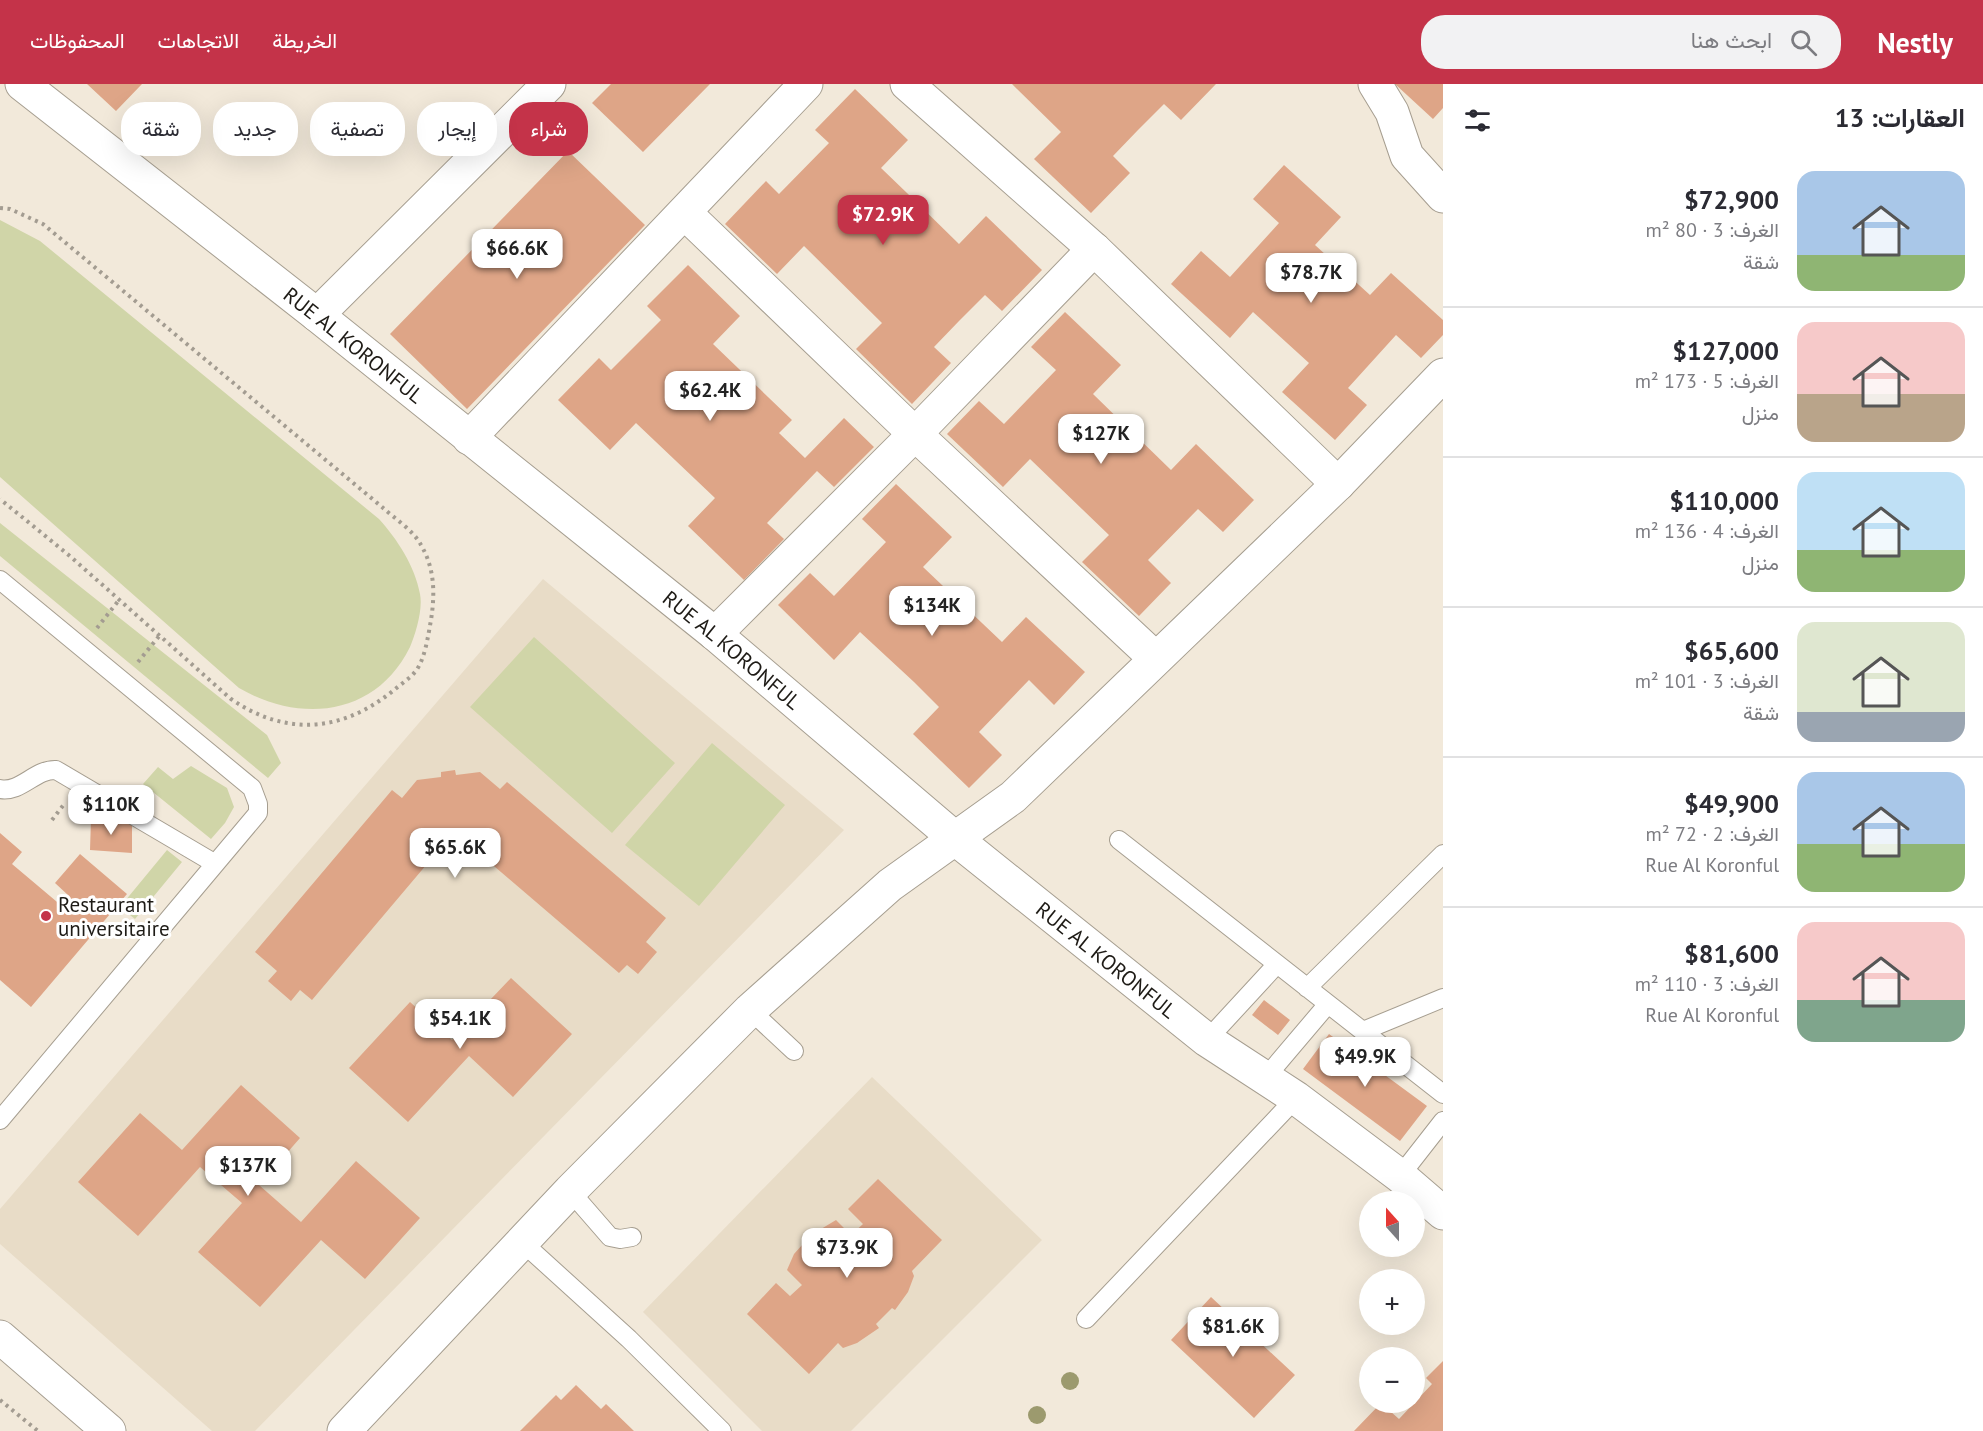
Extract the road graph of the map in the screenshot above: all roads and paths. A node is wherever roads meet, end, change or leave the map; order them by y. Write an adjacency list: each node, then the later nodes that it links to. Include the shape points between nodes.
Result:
1 (22, 84): 10 (street, RUE AL KORONFUL)
2 (549, 84): 10 (street)
3 (806, 84): 8 (street)
4 (907, 84): 9 (street)
5 (1375, 84): 6 (street, via 1392,112 1407,156)
6 (1443, 196)
7 (0, 208): 18 (path, via 43,224 382,507 421,544 436,591 428,638 416,671 371,709 339,721 307,725 272,720 251,712)
8 (684, 213): 12 (street); 13 (street)
9 (1094, 249): 12 (street); 14 (street)
10 (317, 315): 13 (street, RUE AL KORONFUL)
11 (1443, 375): 14 (street)
12 (915, 434): 17 (street); 19 (street)
13 (469, 438): 17 (street, RUE AL KORONFUL)
14 (1338, 484): 19 (street)
15 (0, 499): 18 (path)
16 (0, 580): 25 (lane, via 252,788 258,813)
17 (714, 633): 22 (street, RUE AL KORONFUL)
18 (159, 635): 20 (path)
19 (1155, 658): 22 (street, via 1013,797)
20 (135, 666)
21 (0, 789): 25 (lane, via 56,770)
22 (957, 840): 30 (street, via 890,885); 32 (street, RUE AL KORONFUL)
23 (1119, 840): 26 (lane)
24 (1443, 854): 27 (lane)
25 (214, 863): 37 (lane)
26 (1276, 964): 27 (lane); 32 (lane)
27 (1306, 988): 29 (lane)
28 (1443, 998): 31 (lane)
29 (1327, 1005): 31 (lane); 34 (lane)
30 (750, 1010): 33 (lane); 40 (street)
31 (1363, 1031): 35 (lane)
32 (1207, 1040): 34 (street, RUE AL KORONFUL)
33 (794, 1051)
34 (1266, 1077): 36 (street, RUE AL KORONFUL)
35 (1443, 1094)
36 (1296, 1098): 39 (street, RUE AL KORONFUL); 44 (lane)
37 (0, 1120)
38 (1443, 1121): 39 (lane)
39 (1400, 1176): 41 (street, RUE AL KORONFUL)
40 (570, 1191): 42 (lane, via 610,1237); 43 (street)
41 (1443, 1213)
42 (632, 1237)
43 (522, 1242): 49 (street); 50 (lane)
44 (1086, 1319)
45 (1, 1341): 48 (street)
46 (0, 1400): 47 (path)
47 (38, 1431)
48 (109, 1431)
49 (344, 1431)
50 (722, 1431)

